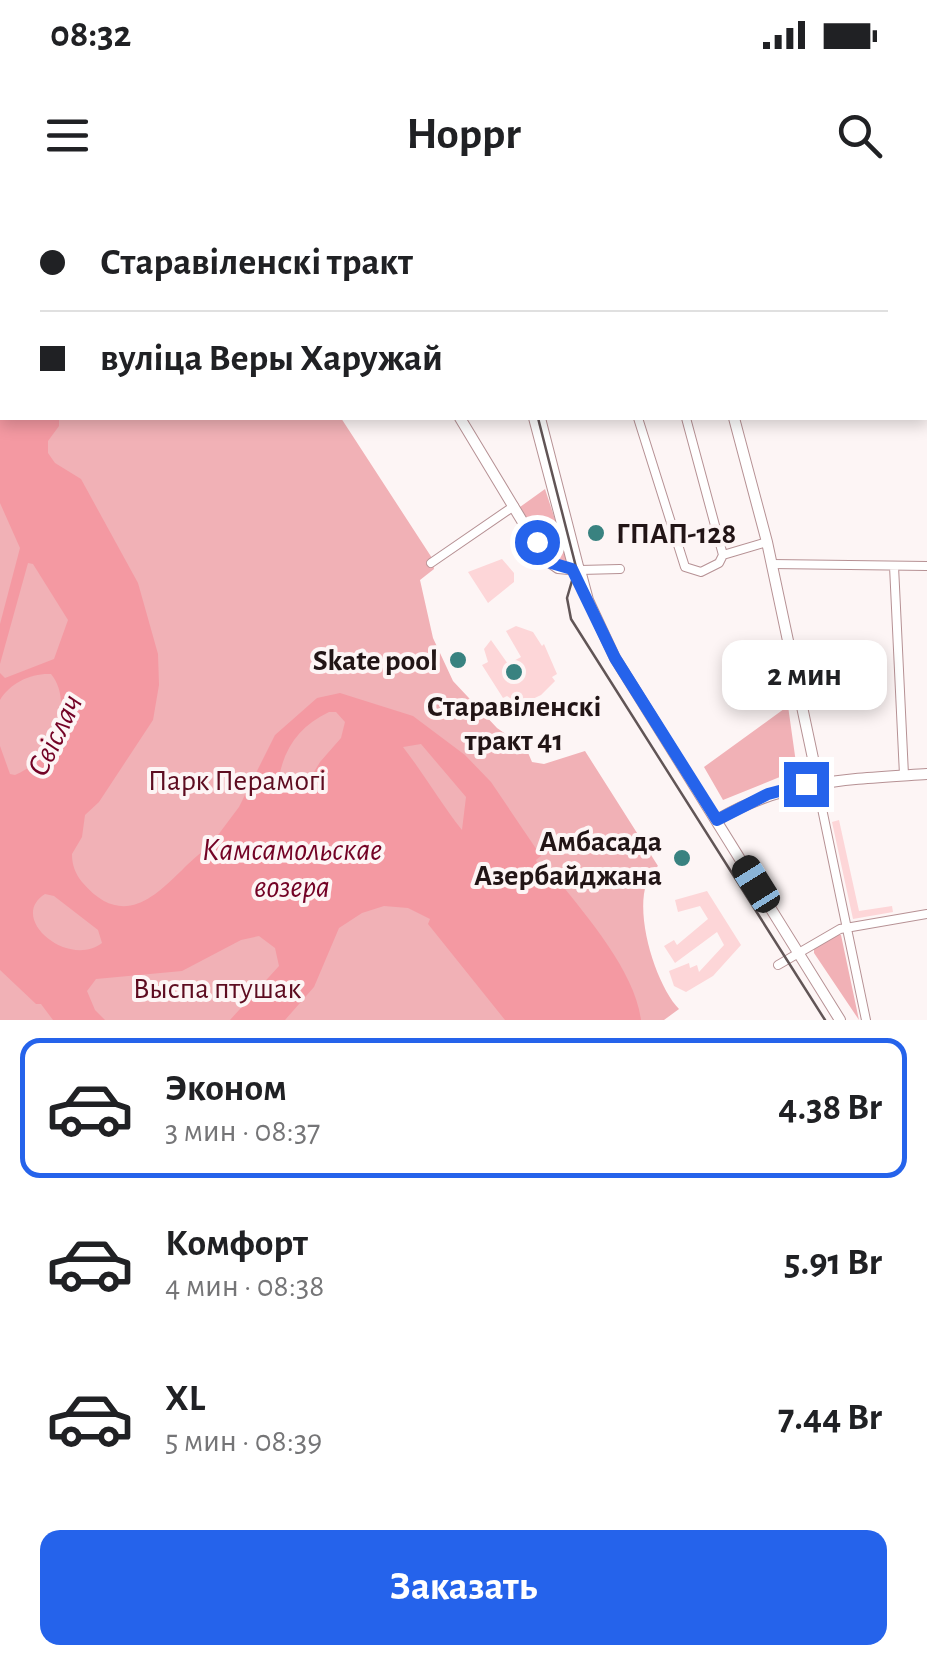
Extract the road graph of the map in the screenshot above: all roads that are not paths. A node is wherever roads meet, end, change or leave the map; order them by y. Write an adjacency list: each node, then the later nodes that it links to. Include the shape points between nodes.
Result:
1 (461, 420): 6 (main road)
2 (538, 420): 14 (street)
3 (639, 420): 8 (street, via 684,567 701,572)
4 (687, 420): 8 (street)
5 (735, 420): 7 (main road)
6 (514, 506): 9 (street); 14 (main road, via 548,562)
7 (767, 542): 8 (street); 10 (main road)
8 (723, 556)
9 (431, 564)
10 (772, 564): 11 (street); 17 (main road)
11 (894, 566): 12 (street); 16 (street)
12 (927, 566)
13 (620, 569): 14 (street)
14 (578, 574): 19 (main road, via 615,658)
15 (927, 774): 16 (main road)
16 (904, 775): 17 (main road)
17 (818, 782): 19 (main road, via 768,794)
18 (820, 800): 21 (street)
19 (717, 820): 22 (main road)
20 (927, 914): 21 (street)
21 (846, 928): 22 (street); 25 (street)
22 (798, 952): 23 (street); 24 (main road)
23 (778, 965)
24 (840, 1020)
25 (866, 1020)

